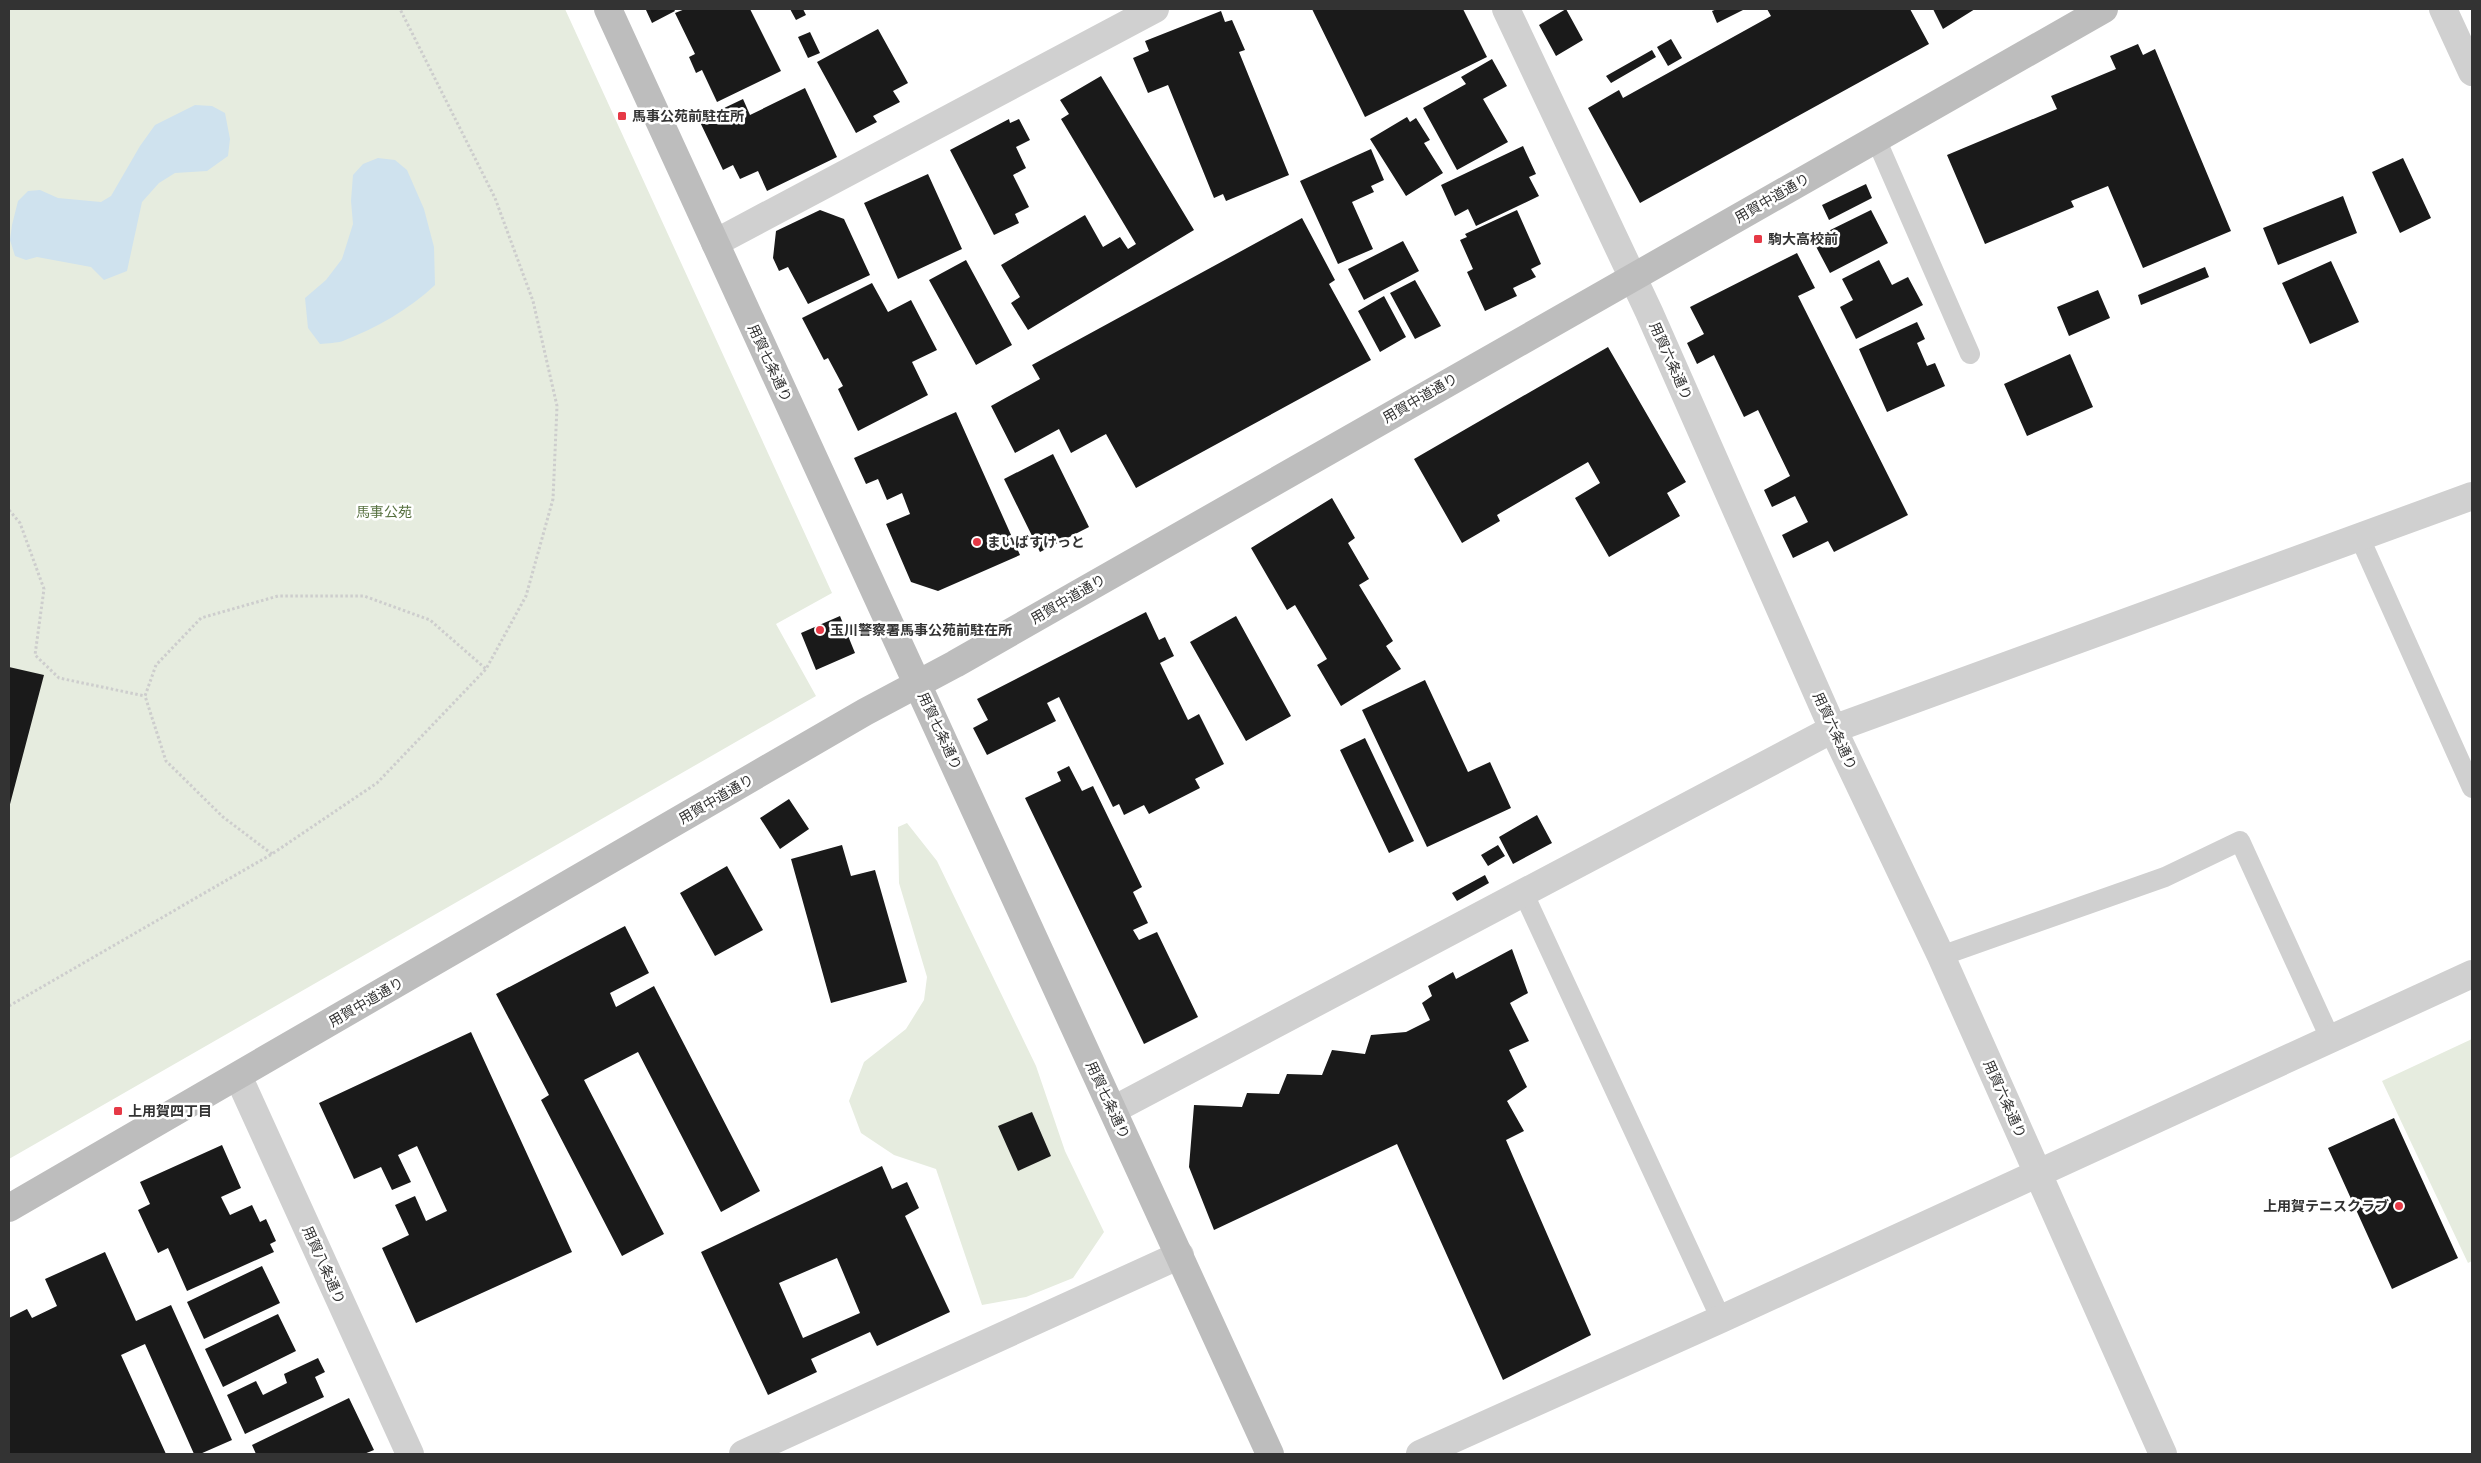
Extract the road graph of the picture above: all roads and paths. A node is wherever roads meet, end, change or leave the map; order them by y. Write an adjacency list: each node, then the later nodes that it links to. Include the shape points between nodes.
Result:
1 (400, 9): 15 (path, via 495,198 533,301 557,406 553,499 526,596)
2 (608, 9): 9 (street, 用賀七条通り)
3 (1155, 9): 9 (street)
4 (1506, 9): 10 (street, 用賀六条通り)
5 (2104, 9): 8 (street, 用賀中道通り)
6 (2443, 9): 7 (street)
7 (2472, 72)
8 (1876, 138): 10 (street, 用賀中道通り); 11 (lane)
9 (715, 243): 16 (street, 用賀七条通り)
10 (1633, 277): 16 (street, 用賀中道通り); 18 (street, 用賀六条通り)
11 (1970, 354)
12 (2472, 496): 14 (street)
13 (9, 510): 17 (path, via 20,523 44,589 36,656 59,678)
14 (2359, 536): 18 (street); 19 (lane)
15 (486, 669): 17 (path, via 430,620 364,596 278,596 201,618 156,665); 20 (path, via 377,783)
16 (918, 684): 26 (street, 用賀中道通り); 27 (street, 用賀七条通り)
17 (145, 696): 20 (path, via 166,762 223,817)
18 (1833, 729): 21 (street); 22 (street, 用賀六条通り)
19 (2472, 788)
20 (272, 854): 24 (path)
21 (1523, 892): 27 (street); 31 (lane)
22 (1941, 956): 25 (lane, via 2165,877 2240,841); 28 (street, 用賀六条通り)
23 (2472, 974): 25 (street)
24 (9, 1006)
25 (2330, 1038): 28 (street)
26 (238, 1076): 29 (street, 用賀中道通り); 32 (street, 用賀八条通り)
27 (1113, 1110): 30 (street, 用賀七条通り)
28 (2037, 1172): 31 (street); 36 (street, 用賀六条通り)
29 (9, 1208)
30 (1180, 1255): 33 (street); 34 (street, 用賀七条通り)
31 (1721, 1319): 35 (street)
32 (410, 1454)
33 (743, 1454)
34 (1270, 1454)
35 (1420, 1454)
36 (2163, 1454)

